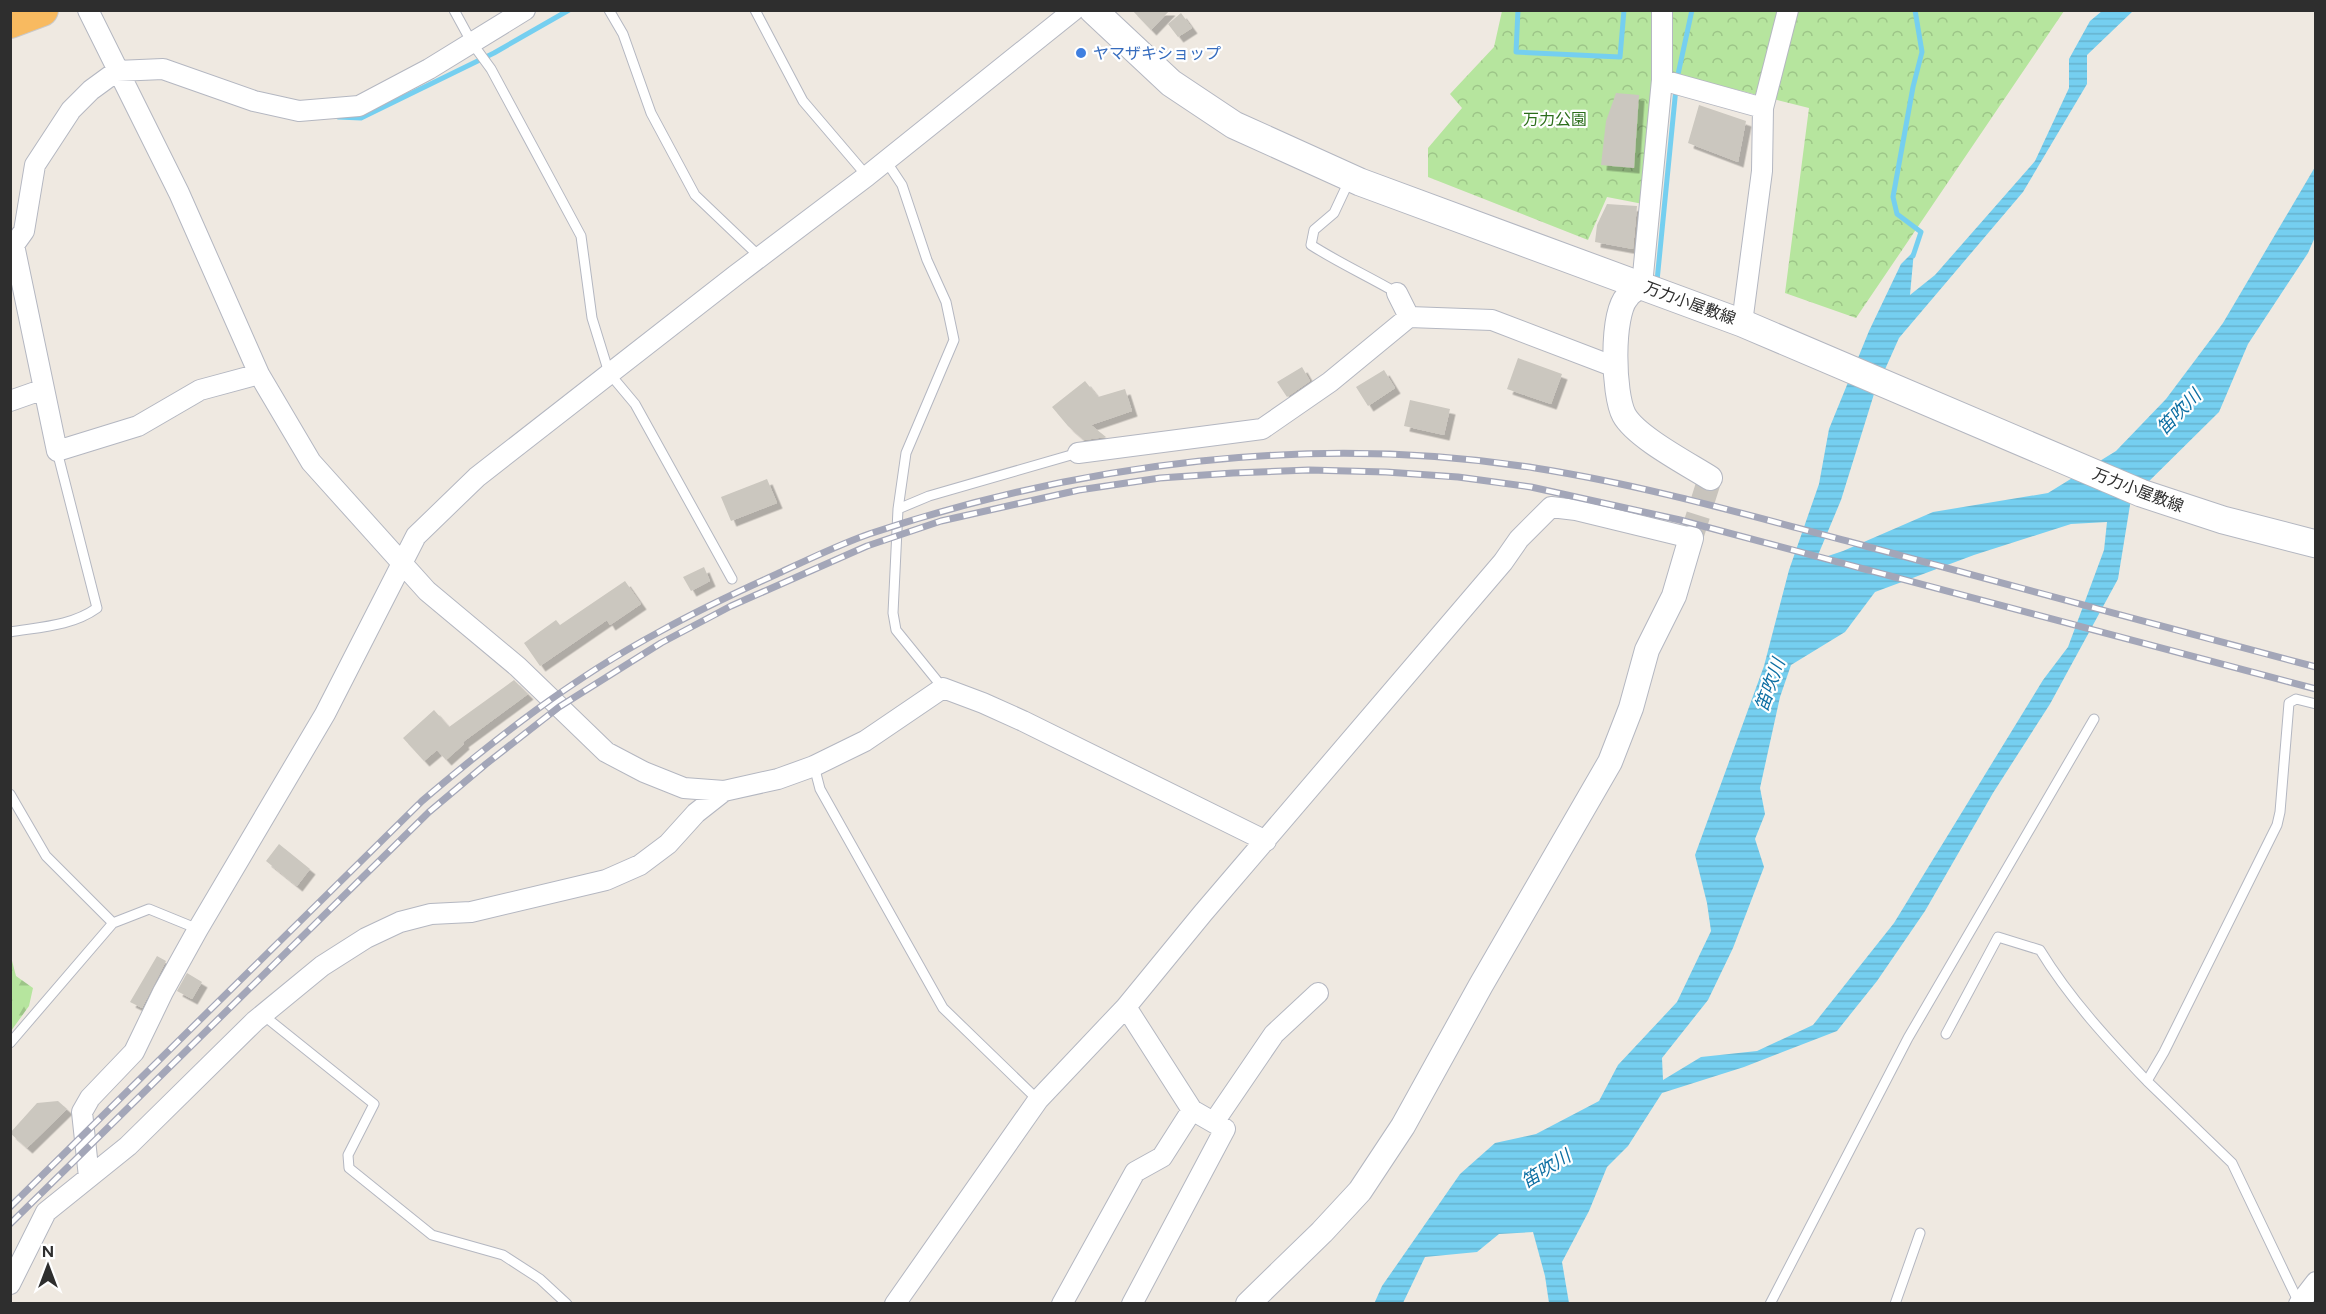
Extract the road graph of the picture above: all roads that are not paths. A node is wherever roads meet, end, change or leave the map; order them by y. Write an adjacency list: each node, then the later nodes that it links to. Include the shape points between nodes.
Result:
1 (42, 10): 11 (highway)
2 (88, 10): 13 (street)
3 (454, 10): 12 (lane)
4 (525, 10): 12 (street)
5 (609, 10): 20 (lane, via 651,113 695,195)
6 (755, 10): 17 (lane, via 803,101)
7 (1074, 10): 16 (street)
8 (1093, 10): 18 (main road, 万力小屋敷線, via 1171,83 1234,125)
9 (1662, 10): 14 (street)
10 (1788, 10): 15 (street)
11 (10, 22)
12 (472, 43): 13 (street, via 359,106 299,111 254,101 163,69); 26 (lane, via 491,69 581,236 592,318)
13 (117, 71): 19 (street, via 71,110 35,165 24,231); 27 (street, via 179,193)
14 (1672, 83): 15 (street); 21 (street)
15 (1762, 108): 24 (street, via 1762,171)
16 (886, 161): 17 (street); 33 (lane, via 902,185 946,302 954,340 906,453)
17 (867, 176): 20 (street)
18 (1350, 177): 21 (main road, 万力小屋敷線); 22 (lane, via 1334,213 1314,230 1311,245)
19 (12, 245): 28 (street)
20 (759, 257): 26 (street)
21 (1642, 285): 24 (main road, 万力小屋敷線); 25 (street, via 1626,298 1616,331)
22 (1397, 293): 23 (street)
23 (1409, 317): 25 (street, via 1492,320); 31 (street, via 1330,382 1262,429)
24 (1750, 326): 35 (main road, 万力小屋敷線, via 2141,493)
25 (1615, 367): 32 (street, via 1624,415 1636,429)
26 (609, 373): 36 (street, via 477,477 416,536); 37 (lane, via 635,404)
27 (259, 374): 30 (street, via 200,390 138,426); 36 (street, via 312,462)
28 (44, 390): 29 (street); 30 (street)
29 (10, 401)
30 (57, 451): 38 (lane, via 97,608 63,624)
31 (1078, 453): 33 (lane, via 929,496)
32 (1710, 478)
33 (898, 509): 39 (lane, via 893,614 896,630)
34 (1691, 538): 45 (street, via 1551,507 1519,539); 66 (street, via 1674,596 1647,650 1631,708 1610,762 1403,1125 1360,1191)
35 (2316, 544)
36 (401, 563): 43 (street, via 606,752 684,788); 47 (street, via 325,714)
37 (732, 579)
38 (10, 632)
39 (943, 688): 42 (street, via 865,741); 45 (street, via 1023,721)
40 (2316, 704): 53 (lane, via 2296,699 2289,703 2277,825)
41 (2094, 719): 67 (lane, via 1908,1038)
42 (814, 766): 43 (street); 54 (lane, via 820,789 943,1008)
43 (724, 791): 50 (street, via 696,813 668,844 640,864 606,880 570,890 471,912 431,914 400,922 322,966)
44 (10, 794): 46 (lane, via 46,856)
45 (1266, 841): 49 (street)
46 (113, 923): 47 (lane, via 149,909); 52 (lane)
47 (198, 929): 57 (street, via 134,1052 90,1098 82,1112)
48 (1318, 993): 56 (street, via 1274,1034)
49 (1126, 1007): 54 (street); 55 (street)
50 (263, 1015): 57 (street, via 128,1146); 62 (lane, via 374,1104 348,1155 349,1168 432,1235 503,1255 540,1279)
51 (1946, 1034): 53 (lane, via 1998,937 2040,950 2097,1028)
52 (10, 1043)
53 (2147, 1081): 61 (lane, via 2232,1163)
54 (1038, 1100): 63 (street)
55 (1192, 1110): 56 (street); 64 (street, via 1162,1157 1135,1172)
56 (1214, 1122): 65 (street, via 1225,1129)
57 (89, 1177): 60 (street, via 46,1212)
58 (1920, 1233): 68 (lane)
59 (2316, 1282): 61 (street)
60 (10, 1284)
61 (2299, 1303)
62 (567, 1304)
63 (895, 1304)
64 (1062, 1304)
65 (1132, 1304)
66 (1248, 1304)
67 (1770, 1304)
68 (1895, 1304)

